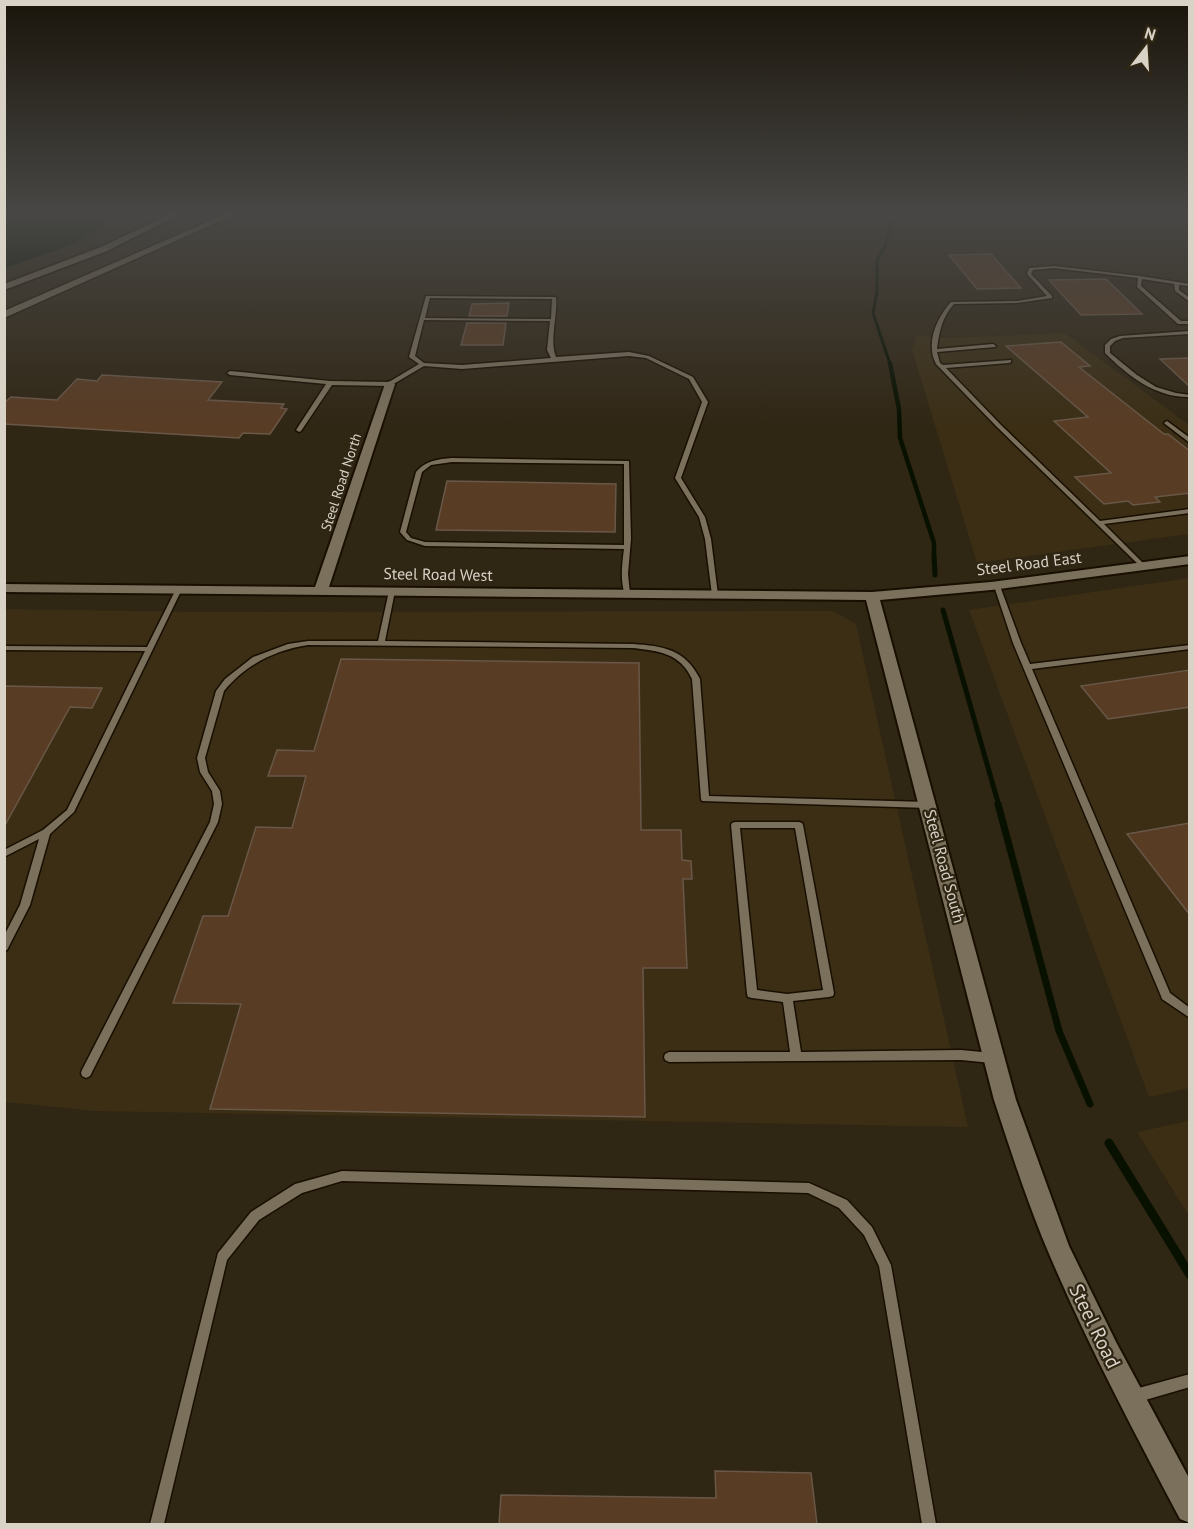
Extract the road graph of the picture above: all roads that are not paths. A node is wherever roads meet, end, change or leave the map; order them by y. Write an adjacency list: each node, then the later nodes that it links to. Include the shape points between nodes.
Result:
1 (73, 284): 6 (street)
2 (1039, 284): 12 (lane, via 1050,297 953,303 936,332)
3 (1141, 284): 9 (lane, via 1180,323)
4 (1176, 284): 5 (lane)
5 (1190, 301)
6 (4, 315)
7 (422, 319): 8 (lane); 8 (lane, via 428,297 543,297 554,298); 15 (lane, via 412,357)
8 (553, 320): 13 (lane, via 550,351)
9 (1190, 322)
10 (1190, 332): 20 (lane, via 1122,337 1107,346 1108,352 1148,386 1174,396)
11 (993, 346): 12 (lane)
12 (934, 351): 16 (lane)
13 (554, 359): 15 (lane, via 462,367); 35 (lane, via 630,354 647,357 691,378 705,402 678,478 702,517)
14 (1009, 361): 16 (lane)
15 (423, 364): 19 (lane)
16 (942, 367): 25 (lane)
17 (230, 373): 18 (lane)
18 (330, 383): 19 (lane); 22 (lane)
19 (390, 384): 32 (street, Steel Road North)
20 (1188, 396)
21 (1167, 423): 23 (lane)
22 (299, 430)
23 (1190, 441)
24 (1190, 511): 25 (lane)
25 (1098, 523): 28 (lane)
26 (627, 547): 26 (lane, via 627,462 432,463 419,472 403,532 409,539 425,544); 34 (lane, via 623,575)
27 (1190, 560): 28 (street, Steel Road East)
28 (1143, 566): 29 (street, Steel Road East)
29 (998, 586): 36 (street, Steel Road East); 41 (lane)
30 (4, 588): 31 (street, Steel Road West)
31 (179, 589): 32 (street, Steel Road West); 40 (lane)
32 (321, 590): 33 (street, Steel Road West)
33 (392, 591): 34 (street, Steel Road West); 37 (lane)
34 (627, 594): 35 (street, Steel Road West)
35 (715, 595): 36 (street, Steel Road West)
36 (872, 596): 42 (street, Steel Road South)
37 (381, 644): 42 (lane, via 633,646 669,651 687,663 696,679 705,799); 51 (lane, via 288,646 256,659 220,691 201,758 216,791 218,804 213,822)
38 (1190, 647): 41 (lane)
39 (4, 648): 40 (lane)
40 (149, 649): 43 (lane, via 70,812)
41 (1027, 667): 47 (lane, via 1166,996)
42 (928, 805): 50 (street, Steel Road South)
43 (46, 832): 44 (lane); 45 (lane, via 25,905)
44 (4, 854)
45 (4, 947)
46 (787, 998): 46 (lane, via 829,993 799,825 735,825 752,994); 48 (lane)
47 (1190, 1014)
48 (796, 1056): 49 (lane); 50 (lane)
49 (669, 1057)
50 (995, 1058): 52 (street, Steel Road South)
51 (86, 1073)
52 (1017, 1136): 54 (street, Steel Road, via 1060,1252)
53 (1190, 1380): 54 (lane)
54 (1131, 1397): 55 (street, Steel Road)
55 (1190, 1509)
56 (157, 1524): 57 (lane, via 222,1257 255,1216 299,1188 342,1176 808,1188 843,1204 868,1231 885,1265)
57 (929, 1524)

